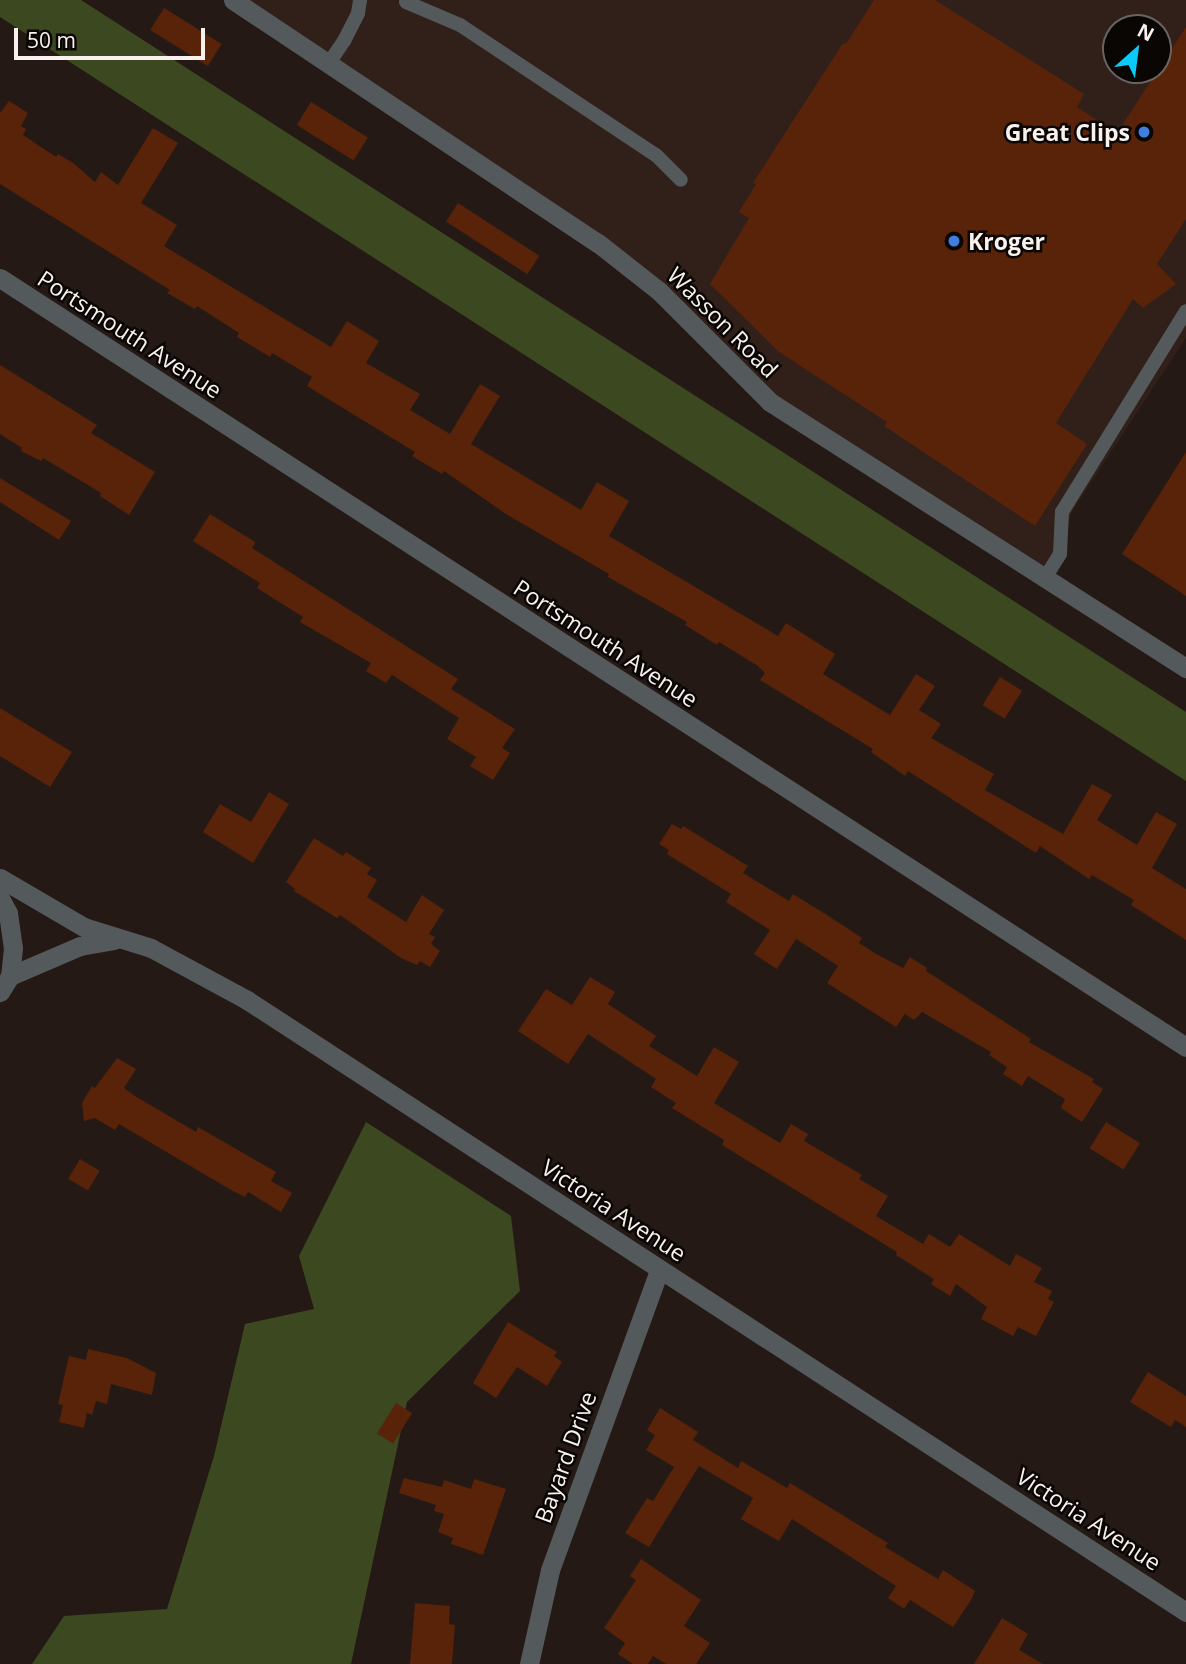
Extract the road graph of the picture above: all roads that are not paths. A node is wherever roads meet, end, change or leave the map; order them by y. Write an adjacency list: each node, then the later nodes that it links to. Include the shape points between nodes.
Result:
1 (233, 0): 4 (street, Wasson Road)
2 (360, 0): 4 (lane, via 354,22)
3 (406, 2): 5 (lane, via 460,25 656,155)
4 (329, 63): 8 (street, Wasson Road, via 598,243 659,291 770,402)
5 (681, 180)
6 (0, 278): 14 (street, Portsmouth Avenue)
7 (1186, 311): 8 (lane, via 1062,512 1060,554)
8 (1045, 578): 9 (street, Wasson Road)
9 (1186, 668)
10 (0, 878): 12 (street, Victoria Avenue, via 84,928)
11 (0, 898): 13 (street, via 8,913 13,948)
12 (116, 939): 13 (street, via 80,946); 15 (street, Victoria Avenue, via 151,948 247,1000)
13 (5, 984)
14 (1186, 1046)
15 (659, 1270): 16 (street, Victoria Avenue); 17 (street, Bayard Drive, via 550,1570)
16 (1186, 1612)
17 (529, 1664)

